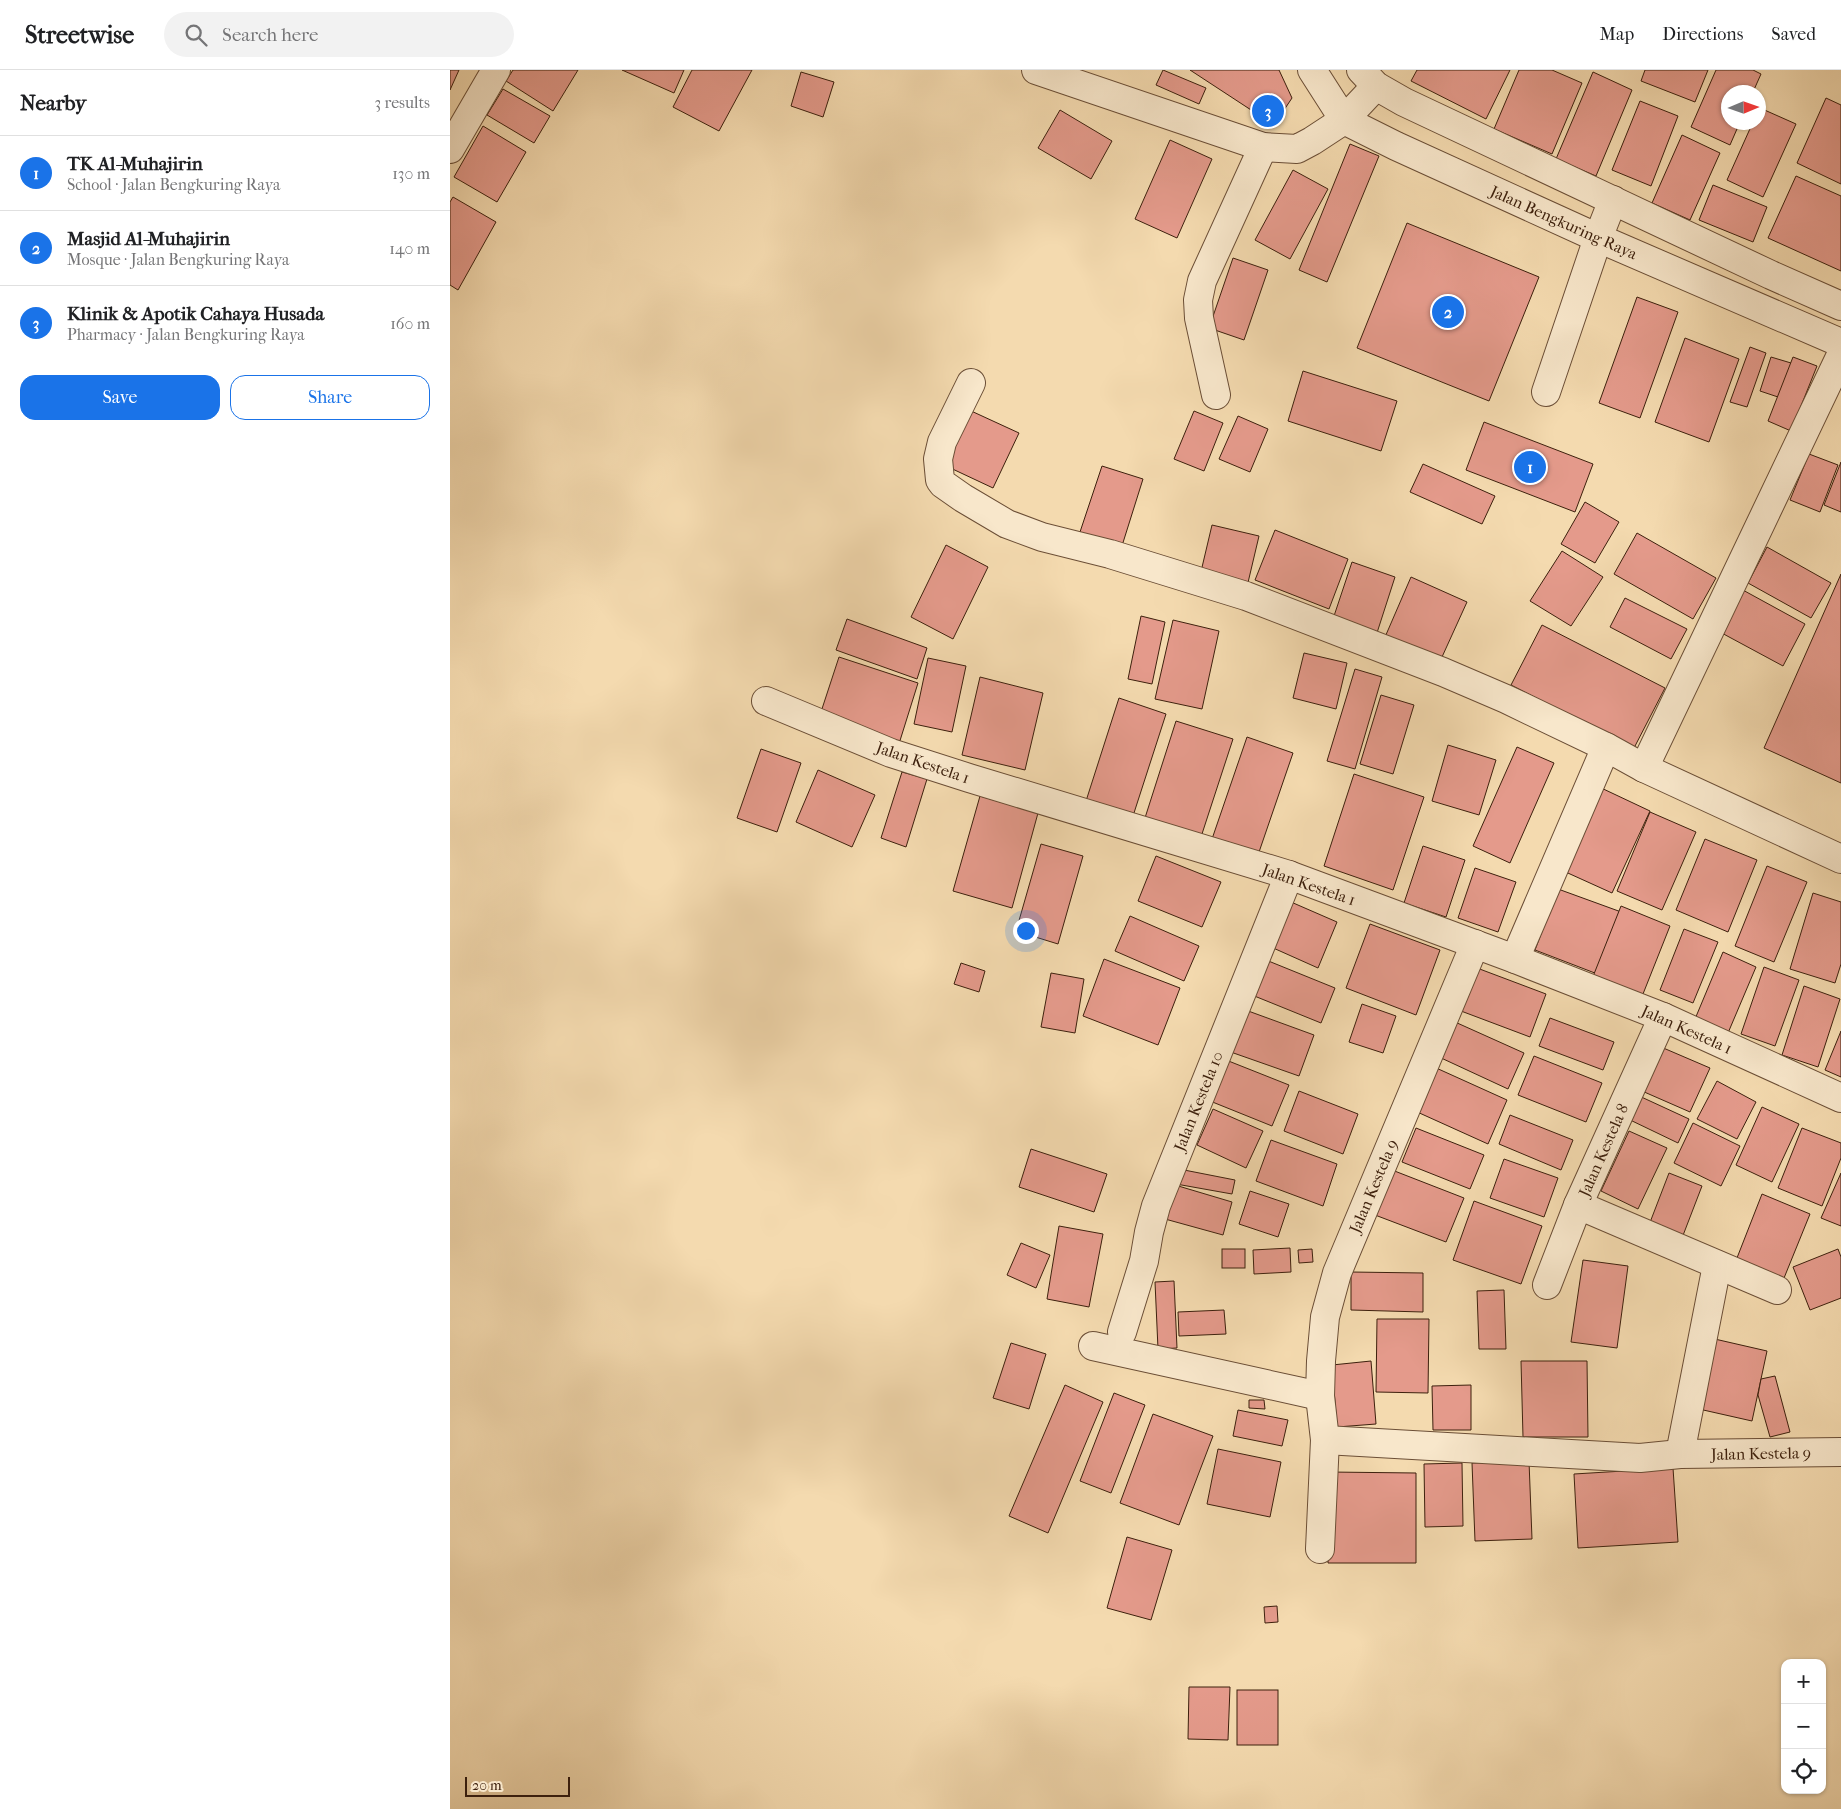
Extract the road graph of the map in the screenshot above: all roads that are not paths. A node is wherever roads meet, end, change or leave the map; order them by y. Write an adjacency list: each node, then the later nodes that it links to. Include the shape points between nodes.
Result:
1 (496, 70): 7 (street)
2 (1036, 70): 6 (street)
3 (1312, 70): 5 (street)
4 (1369, 78): 5 (street); 8 (street, via 1404,102)
5 (1344, 120): 6 (street, via 1297,148); 9 (street, Jalan Bengkuring Raya)
6 (1263, 147): 15 (street, via 1202,281 1198,300)
7 (450, 150)
8 (1613, 200): 9 (street); 10 (street)
9 (1598, 238): 11 (street, Jalan Bengkuring Raya); 14 (street)
10 (1841, 306)
11 (1841, 343)
12 (1841, 355): 18 (street)
13 (971, 383): 17 (street, via 942,442 938,459 940,480 1007,524 1246,596 1443,672)
14 (1546, 392)
15 (1216, 395)
16 (766, 701): 20 (street, Jalan Kestela 1, via 900,755 969,778)
17 (1606, 747): 18 (street); 22 (street)
18 (1644, 768): 19 (street)
19 (1841, 859)
20 (1289, 875): 21 (street, Jalan Kestela 1); 29 (street, Jalan Kestela 10, via 1156,1206 1144,1261)
21 (1475, 944): 22 (street, Jalan Kestela 1); 31 (street, Jalan Kestela 9, via 1337,1273 1325,1317)
22 (1515, 959): 23 (street, Jalan Kestela 1)
23 (1663, 1017): 24 (street, Jalan Kestela 1); 25 (street, Jalan Kestela 8)
24 (1841, 1098)
25 (1578, 1206): 26 (street); 27 (street, Jalan Kestela 8)
26 (1716, 1265): 28 (street); 34 (street)
27 (1547, 1285)
28 (1777, 1290)
29 (1122, 1332)
30 (1093, 1346): 31 (street)
31 (1320, 1396): 32 (street, Jalan Kestela 9)
32 (1325, 1440): 34 (street, Jalan Kestela 9, via 1640,1458); 35 (street, Jalan Kestela 9)
33 (1841, 1452): 34 (street, Jalan Kestela 9)
34 (1680, 1454)
35 (1320, 1549)

